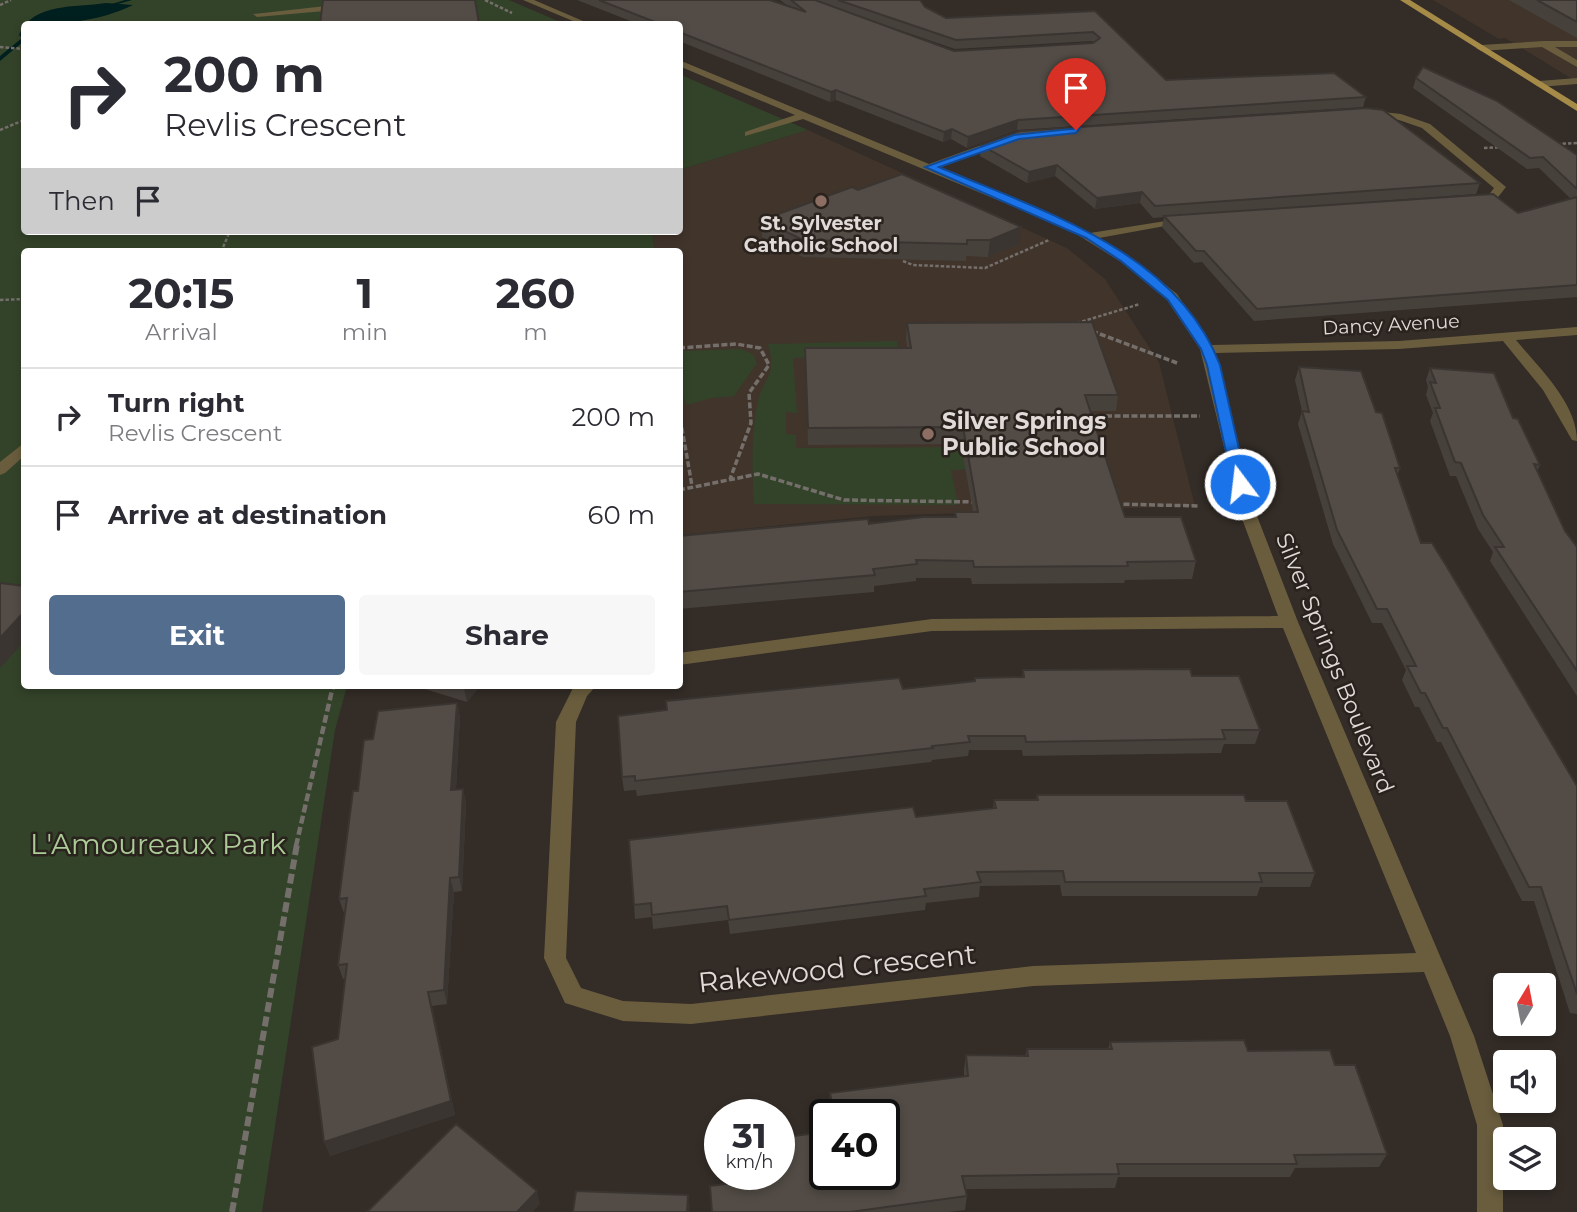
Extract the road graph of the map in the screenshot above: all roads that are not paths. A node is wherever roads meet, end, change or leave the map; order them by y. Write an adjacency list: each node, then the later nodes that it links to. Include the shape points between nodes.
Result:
1 (527, 0): 7 (street)
2 (1404, 0): 10 (main road)
3 (357, 6): 4 (street)
4 (300, 11): 5 (street); 6 (street)
5 (257, 14)
6 (298, 21)
7 (579, 21)
8 (1544, 44): 9 (street); 10 (street); 11 (street)
9 (1577, 44)
10 (1480, 48): 14 (main road)
11 (1577, 64)
12 (683, 65): 17 (street, Silver Springs Boulevard)
13 (1577, 81): 14 (street)
14 (1539, 84): 15 (main road)
15 (1577, 108)
16 (1350, 114): 21 (street, via 1414,120 1500,187 1491,199)
17 (804, 115): 18 (street); 20 (street, Silver Springs Boulevard)
18 (749, 134)
19 (1017, 136): 20 (street)
20 (930, 167): 23 (street, Silver Springs Boulevard)
21 (1460, 201)
22 (1205, 219): 23 (street, via 1170,220)
23 (1090, 236): 26 (street, Silver Springs Boulevard, via 1172,297)
24 (1577, 331): 25 (street, Dancy Avenue)
25 (1507, 337): 26 (street, Dancy Avenue, via 1346,347); 27 (street, via 1549,389)
26 (1207, 349): 30 (street, Silver Springs Boulevard, via 1249,516)
27 (1577, 437)
28 (21, 451): 29 (street)
29 (0, 470)
30 (1289, 622): 31 (street, via 932,625); 33 (street, Silver Springs Boulevard)
31 (683, 658)
32 (583, 689): 33 (street, Rakewood Crescent, via 566,722 555,958 573,996 622,1011 691,1014 1033,976)
33 (1431, 962): 34 (street, Silver Springs Boulevard, via 1462,1037 1490,1125)
34 (1490, 1212)

